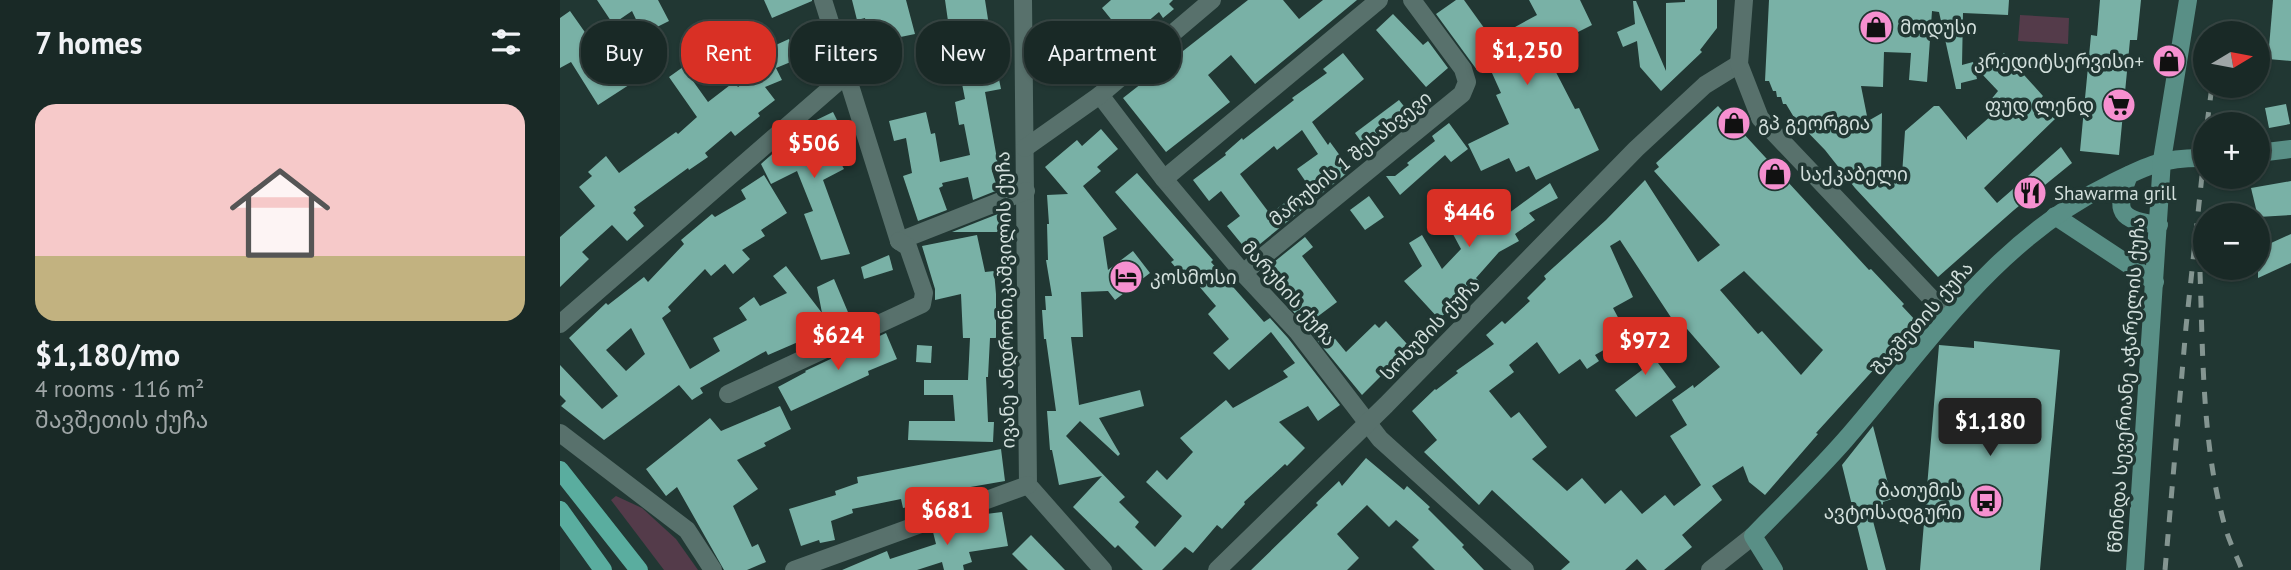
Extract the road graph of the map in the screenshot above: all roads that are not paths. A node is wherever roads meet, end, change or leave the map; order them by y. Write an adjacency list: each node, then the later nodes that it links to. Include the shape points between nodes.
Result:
1 (822, 0): 8 (street)
2 (1023, 0): 13 (street, ივანე ანდრონიკაშვილის ქუჩა)
3 (1212, 0): 12 (street)
4 (1379, 0): 19 (street)
5 (1412, 0): 24 (street, მარუხის 1 შესახვევი, via 1463,69 1467,82 1462,94)
6 (1744, 0): 9 (street)
7 (2188, 0): 17 (main road, წმინდა სევერიანე აჭარელის ქუჩა)
8 (829, 21)
9 (1739, 64): 26 (street, via 1760,118); 29 (street, სოხუმის ქუჩა, via 1705,85 1636,149)
10 (836, 84): 27 (street)
11 (850, 84): 23 (street)
12 (1100, 94): 13 (street); 19 (street, მარუხის ქუჩა)
13 (1025, 148): 20 (street, ივანე ანდრონიკაშვილის ქუჩა)
14 (2291, 149): 15 (main road)
15 (2270, 152)
16 (2193, 159): 17 (main road, შავშეთის ქუჩა)
17 (2162, 160): 18 (main road, შავშეთის ქუჩა); 22 (main road, წმინდა სევერიანე აჭარელის ქუჩა)
18 (2129, 175): 21 (main road, შავშეთის ქუჩა); 22 (main road, via 2120,197 2125,214)
19 (1164, 179): 24 (street, მარუხის ქუჩა)
20 (1026, 191): 23 (street); 32 (street, ივანე ანდრონიკაშვილის ქუჩა)
21 (2054, 216): 25 (main road); 26 (main road, შავშეთის ქუჩა, via 2016,246)
22 (2158, 225): 25 (main road, წმინდა სევერიანე აჭარელის ქუჩა)
23 (899, 241): 28 (street, via 908,247 924,293 922,304)
24 (1243, 273): 29 (street, მარუხის ქუჩა, via 1297,331)
25 (2155, 282): 44 (main road, წმინდა სევერიანე აჭარელის ქუჩა)
26 (1947, 315): 34 (main road, შავშეთის ქუჩა, via 1844,441)
27 (560, 324)
28 (728, 394)
29 (1367, 424): 40 (street, სოხუმის ქუჩა); 41 (street, მარუხის ქუჩა)
30 (560, 433): 37 (street, via 687,530)
31 (560, 470): 36 (main road)
32 (1028, 485): 38 (street); 39 (street)
33 (560, 510): 35 (main road)
34 (1753, 536): 42 (street, შავშეთის ქუჩა); 43 (main road)
35 (603, 570)
36 (639, 570)
37 (713, 570)
38 (794, 570)
39 (1104, 570)
40 (1217, 570)
41 (1525, 570)
42 (1710, 570)
43 (1774, 570)
44 (2134, 570)

